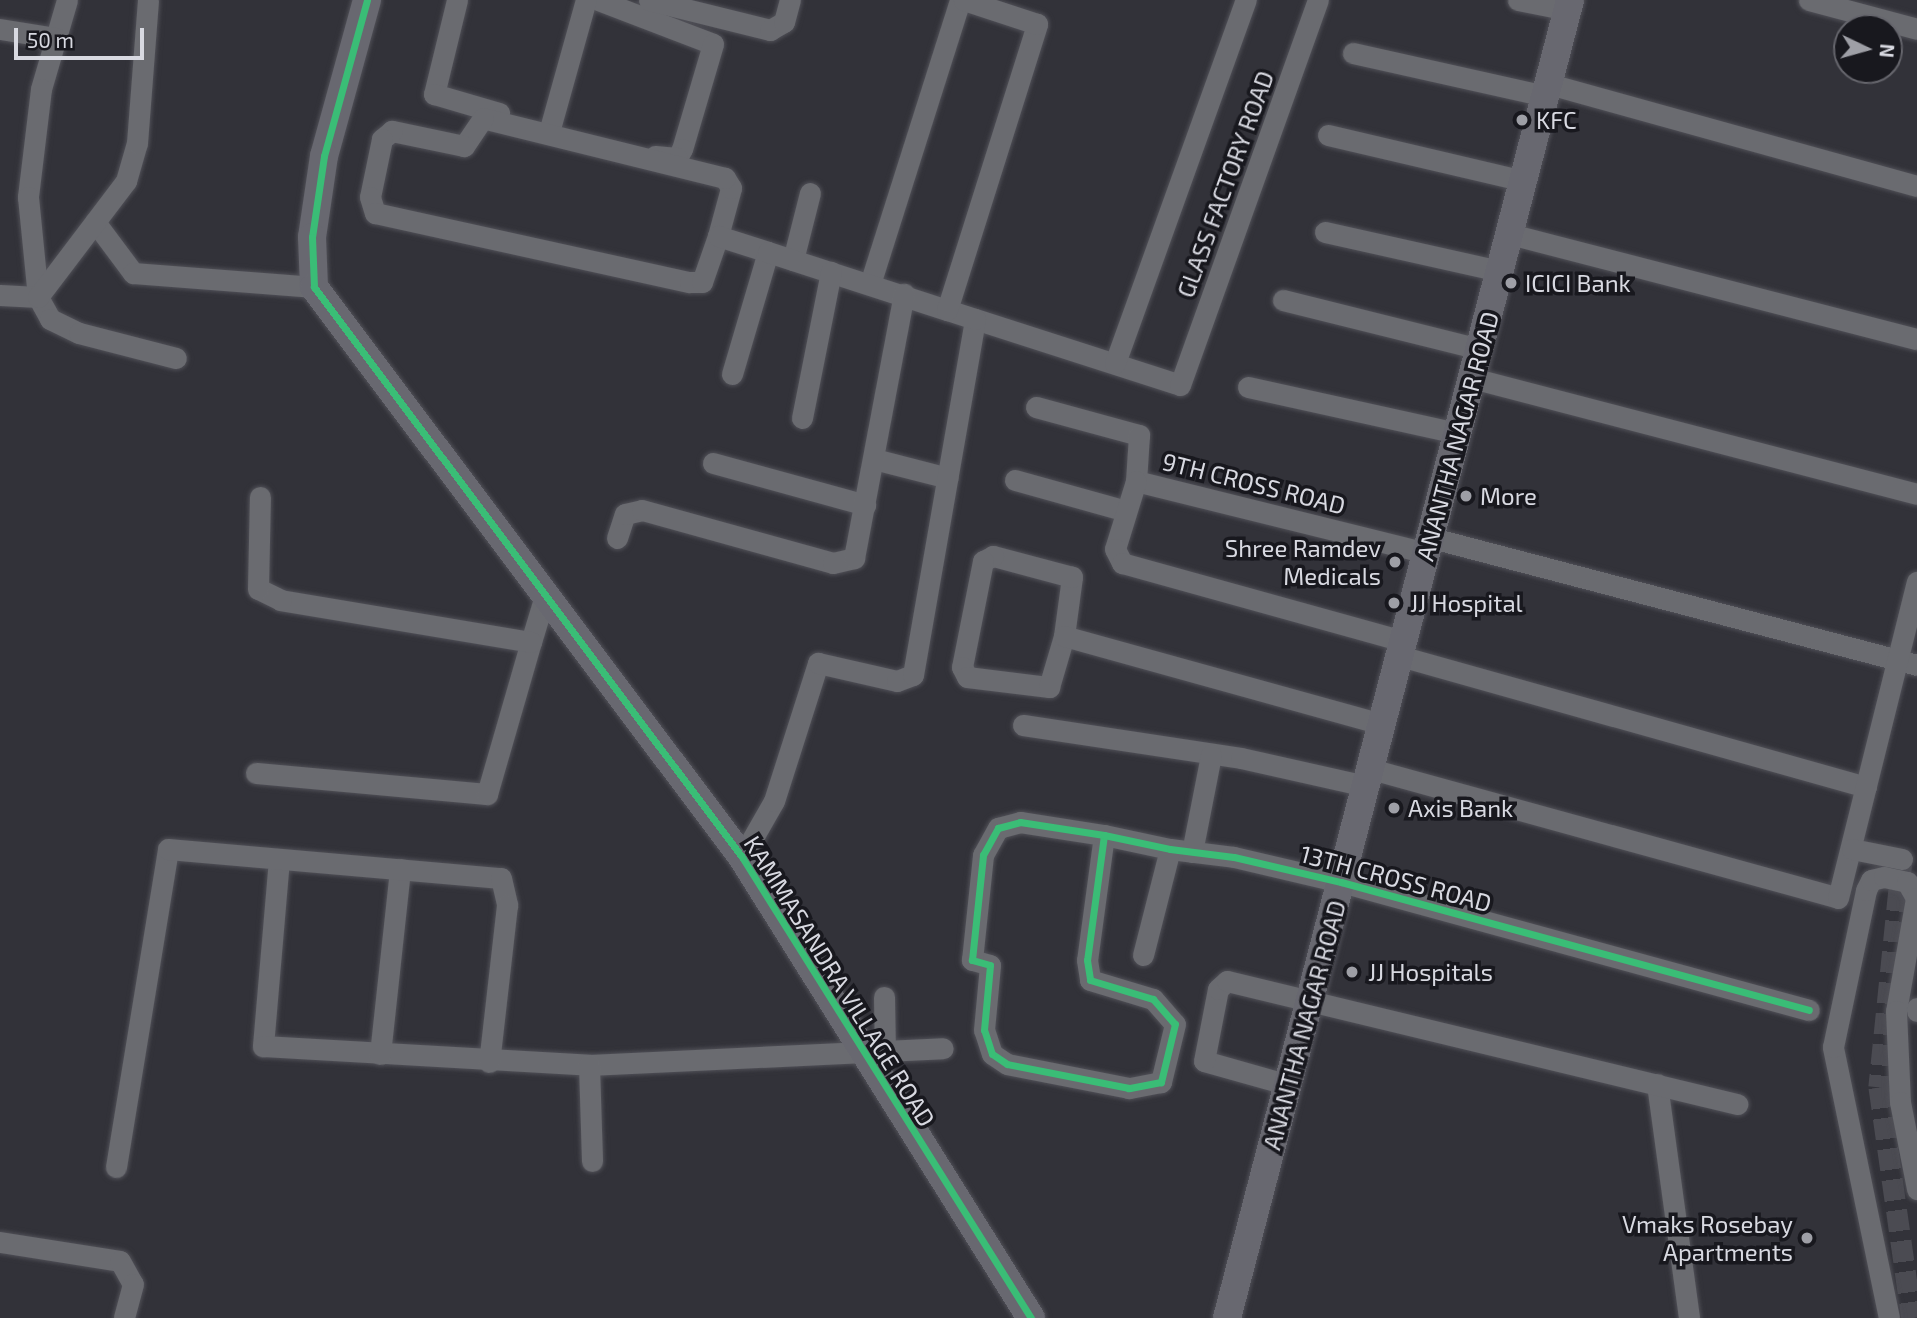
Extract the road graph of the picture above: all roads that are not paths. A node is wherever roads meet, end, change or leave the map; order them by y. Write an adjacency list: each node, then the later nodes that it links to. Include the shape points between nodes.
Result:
1 (67, 0): 17 (street)
2 (148, 0): 25 (street, via 137,143 126,181)
3 (366, 0): 34 (street, via 324,156 312,237)
4 (457, 0): 20 (street, via 434,94)
5 (586, 0): 20 (street)
6 (598, 0): 20 (street, via 713,44 682,149 665,159)
7 (649, 0): 8 (street, via 771,30 784,22)
8 (790, 0)
9 (962, 0): 33 (street); 39 (street, via 1037,24)
10 (1246, 0): 44 (street, GLASS FACTORY ROAD)
11 (1318, 0): 44 (street, GLASS FACTORY ROAD, via 1180,385)
12 (1518, 0): 14 (street)
13 (1809, 0): 16 (street)
14 (1569, 5): 19 (street, ANANTHA NAGAR ROAD)
15 (0, 29): 17 (street)
16 (1917, 29)
17 (56, 38): 37 (street, via 41,89 28,197)
18 (1353, 53): 19 (street)
19 (1547, 90): 22 (street, ANANTHA NAGAR ROAD); 23 (street)
20 (551, 125)
21 (1328, 135): 22 (street)
22 (1524, 181): 27 (street, ANANTHA NAGAR ROAD)
23 (1917, 186)
24 (810, 193): 30 (street)
25 (95, 222): 34 (street, via 133,273); 37 (street)
26 (1325, 232): 31 (street)
27 (1510, 234): 31 (street, ANANTHA NAGAR ROAD); 41 (street)
28 (718, 236): 28 (street, via 706,275 690,282 375,213 370,205 382,139 393,131 464,146 483,118 725,178 731,188); 29 (street)
29 (768, 252): 30 (street); 45 (street)
30 (793, 260): 32 (street)
31 (1500, 271): 42 (street, ANANTHA NAGAR ROAD)
32 (831, 272): 33 (street); 49 (street)
33 (870, 284): 36 (street)
34 (314, 287): 63 (street, KAMMASANDRA VILLAGE ROAD)
35 (0, 295): 37 (street)
36 (904, 295): 39 (street); 51 (street)
37 (38, 297): 43 (street, via 50,319 79,333)
38 (1283, 300): 42 (street)
39 (947, 310): 40 (street)
40 (975, 319): 44 (street); 53 (street)
41 (1917, 339)
42 (1480, 349): 46 (street, ANANTHA NAGAR ROAD)
43 (176, 358)
44 (1115, 363)
45 (732, 374)
46 (1472, 378): 50 (street, ANANTHA NAGAR ROAD); 56 (street)
47 (1248, 387): 50 (street)
48 (1036, 407): 55 (street, 9TH CROSS ROAD, via 1139,435)
49 (802, 418)
50 (1458, 433): 61 (street, ANANTHA NAGAR ROAD)
51 (874, 459): 53 (street); 58 (street)
52 (713, 463): 58 (street)
53 (948, 478): 78 (street, via 913,675 897,681 818,663 774,801)
54 (1015, 480): 59 (street)
55 (1136, 481): 59 (street); 61 (street, 9TH CROSS ROAD)
56 (1917, 494)
57 (260, 496): 65 (street, via 258,589 281,600)
58 (865, 505): 60 (street, via 858,548 844,562 642,510 625,514)
59 (1126, 511): 66 (street, via 1115,549 1122,564)
60 (617, 538)
61 (1430, 545): 66 (street, ANANTHA NAGAR ROAD); 67 (street, 9TH CROSS ROAD)
62 (1917, 582): 67 (street)
63 (544, 599): 65 (street); 78 (street, KAMMASANDRA VILLAGE ROAD)
64 (1064, 636): 64 (street, via 1049,687 963,674 983,561 993,556 1072,577); 68 (street)
65 (531, 642): 71 (street, via 487,794)
66 (1402, 648): 68 (street, ANANTHA NAGAR ROAD); 73 (street)
67 (1907, 662): 73 (street)
68 (1382, 724): 72 (street, ANANTHA NAGAR ROAD)
69 (1023, 725): 70 (street)
70 (1211, 755): 72 (street); 77 (street)
71 (256, 773)
72 (1369, 778): 76 (street, via 1838,898); 82 (street, ANANTHA NAGAR ROAD)
73 (1866, 787): 76 (street)
74 (1104, 835): 74 (street, 13TH CROSS ROAD, via 1087,960 1090,980 1153,999 1175,1024 1161,1082 1129,1088 1007,1064 992,1054 985,1030 990,965 972,960 984,855 998,828 1020,822); 75 (street, 13TH CROSS ROAD)
75 (1170, 849): 77 (street, 13TH CROSS ROAD); 83 (street)
76 (1852, 849): 80 (street)
77 (1192, 852): 82 (street, 13TH CROSS ROAD)
78 (742, 857): 89 (street, KAMMASANDRA VILLAGE ROAD)
79 (279, 859): 81 (street); 90 (street, via 263,1046); 97 (street, via 168,849)
80 (1902, 859)
81 (400, 869): 90 (street); 91 (street, via 501,878 507,905)
82 (1341, 882): 86 (street, ANANTHA NAGAR ROAD); 87 (street, 13TH CROSS ROAD)
83 (1143, 956)
84 (1910, 976): 98 (street, via 1896,1011 1900,1102); 104 (street, via 1915,887 1871,880 1833,1047)
85 (884, 997): 89 (street)
86 (1311, 998): 93 (street); 94 (street, ANANTHA NAGAR ROAD); 94 (street, via 1237,979 1218,989 1204,1061)
87 (1809, 1010)
88 (943, 1048): 89 (street)
89 (873, 1053): 92 (street); 101 (street, KAMMASANDRA VILLAGE ROAD)
90 (380, 1054): 91 (street)
91 (489, 1062): 92 (street)
92 (589, 1065): 96 (street)
93 (1657, 1084): 95 (street); 103 (street)
94 (1289, 1085): 102 (street, ANANTHA NAGAR ROAD)
95 (1737, 1104)
96 (592, 1161)
97 (116, 1167)
98 (1917, 1189)
99 (0, 1242): 100 (street, via 120,1261 132,1283)
100 (124, 1318)
101 (1031, 1318)
102 (1227, 1318)
103 (1689, 1318)
104 (1889, 1318)

